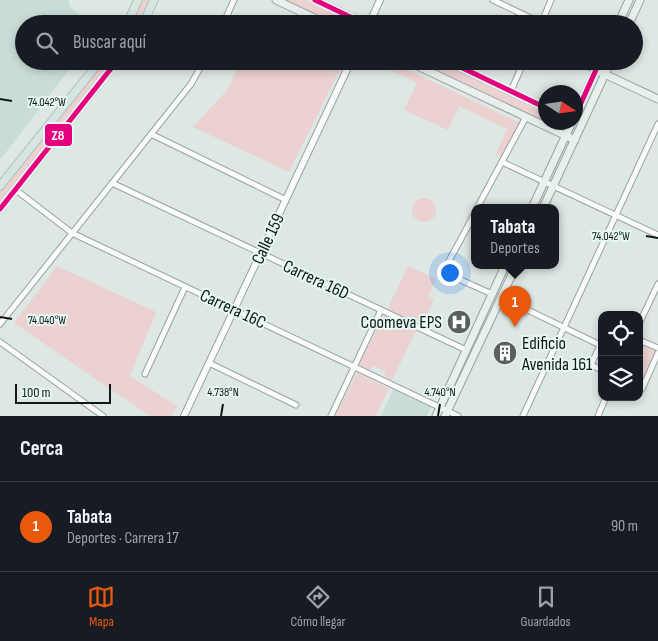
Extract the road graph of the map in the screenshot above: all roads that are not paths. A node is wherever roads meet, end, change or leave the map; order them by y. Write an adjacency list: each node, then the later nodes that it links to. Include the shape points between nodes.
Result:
1 (138, 0): 13 (main road)
2 (154, 0): 14 (main road)
3 (234, 0): 15 (street)
4 (276, 0): 16 (main road)
5 (315, 0): 17 (main road)
6 (380, 0): 18 (street)
7 (493, 0): 12 (street)
8 (508, 0): 12 (street)
9 (551, 0): 20 (street)
10 (629, 0): 21 (main road)
11 (640, 0): 22 (main road)
12 (505, 6): 19 (street)
13 (130, 15)
14 (147, 15)
15 (227, 15)
16 (308, 15)
17 (348, 15)
18 (372, 15)
19 (523, 15)
20 (545, 15)
21 (622, 15)
22 (633, 15)
23 (93, 70): 48 (main road)
24 (110, 70): 50 (main road)
25 (199, 70): 42 (street)
26 (347, 70): 51 (street, Calle 159)
27 (426, 70): 38 (main road)
28 (466, 70): 33 (main road)
29 (520, 70): 33 (street)
30 (596, 70): 32 (main road); 34 (main road)
31 (607, 70): 32 (main road)
32 (605, 74): 35 (main road); 37 (main road)
33 (511, 91): 36 (main road)
34 (583, 99)
35 (658, 99)
36 (538, 104)
37 (583, 116)
38 (526, 117): 43 (main road); 45 (street)
39 (658, 124): 56 (street)
40 (568, 130): 43 (main road)
41 (578, 130): 44 (main road)
42 (150, 134): 47 (street); 51 (street)
43 (565, 136): 44 (main road); 46 (main road)
44 (575, 140): 49 (main road)
45 (502, 162): 46 (street); 52 (street)
46 (544, 182): 49 (street); 53 (main road)
47 (112, 183): 58 (street); 60 (street, Carrera 16D)
48 (0, 186)
49 (553, 186): 54 (main road); 56 (street)
50 (16, 190): 55 (main road); 58 (street, Carrera 16C)
51 (286, 200): 60 (street, Calle 159)
52 (479, 204)
53 (534, 204)
54 (545, 204)
55 (0, 209)
56 (616, 215): 59 (street); 71 (street)
57 (471, 221): 65 (street, via 443,272)
58 (72, 233): 64 (street, Carrera 16C); 70 (street)
59 (658, 235)
60 (261, 253): 67 (street, Calle 159); 68 (street, Carrera 16D)
61 (504, 269): 65 (main road)
62 (515, 269): 66 (main road)
63 (658, 284): 69 (street)
64 (186, 287): 67 (street, Carrera 16C); 84 (street)
65 (492, 294): 76 (main road)
66 (501, 297): 71 (street); 89 (main road)
67 (234, 310): 79 (street, Calle 159); 80 (street, Carrera 16C)
68 (381, 310): 76 (street, Carrera 16D); 80 (street)
69 (643, 316)
70 (0, 324)
71 (564, 328): 73 (street); 95 (street)
72 (0, 342): 90 (street)
73 (598, 342)
74 (643, 342): 75 (street)
75 (658, 348)
76 (466, 350): 88 (main road)
77 (598, 350): 81 (street, via 591,365)
78 (658, 353): 82 (street)
79 (209, 363): 87 (street); 91 (street, Calle 159)
80 (354, 367): 88 (street, Carrera 16C); 92 (street)
81 (598, 368)
82 (651, 369): 83 (street); 85 (street)
83 (658, 372)
84 (145, 374)
85 (643, 384)
86 (604, 401): 96 (street)
87 (296, 405)
88 (439, 408): 89 (street, Carrera 16C); 93 (main road)
89 (446, 414): 94 (street, Carrera 16C)
90 (103, 416)
91 (184, 416)
92 (332, 416)
93 (436, 416)
94 (458, 416)
95 (523, 416)
96 (598, 416)

